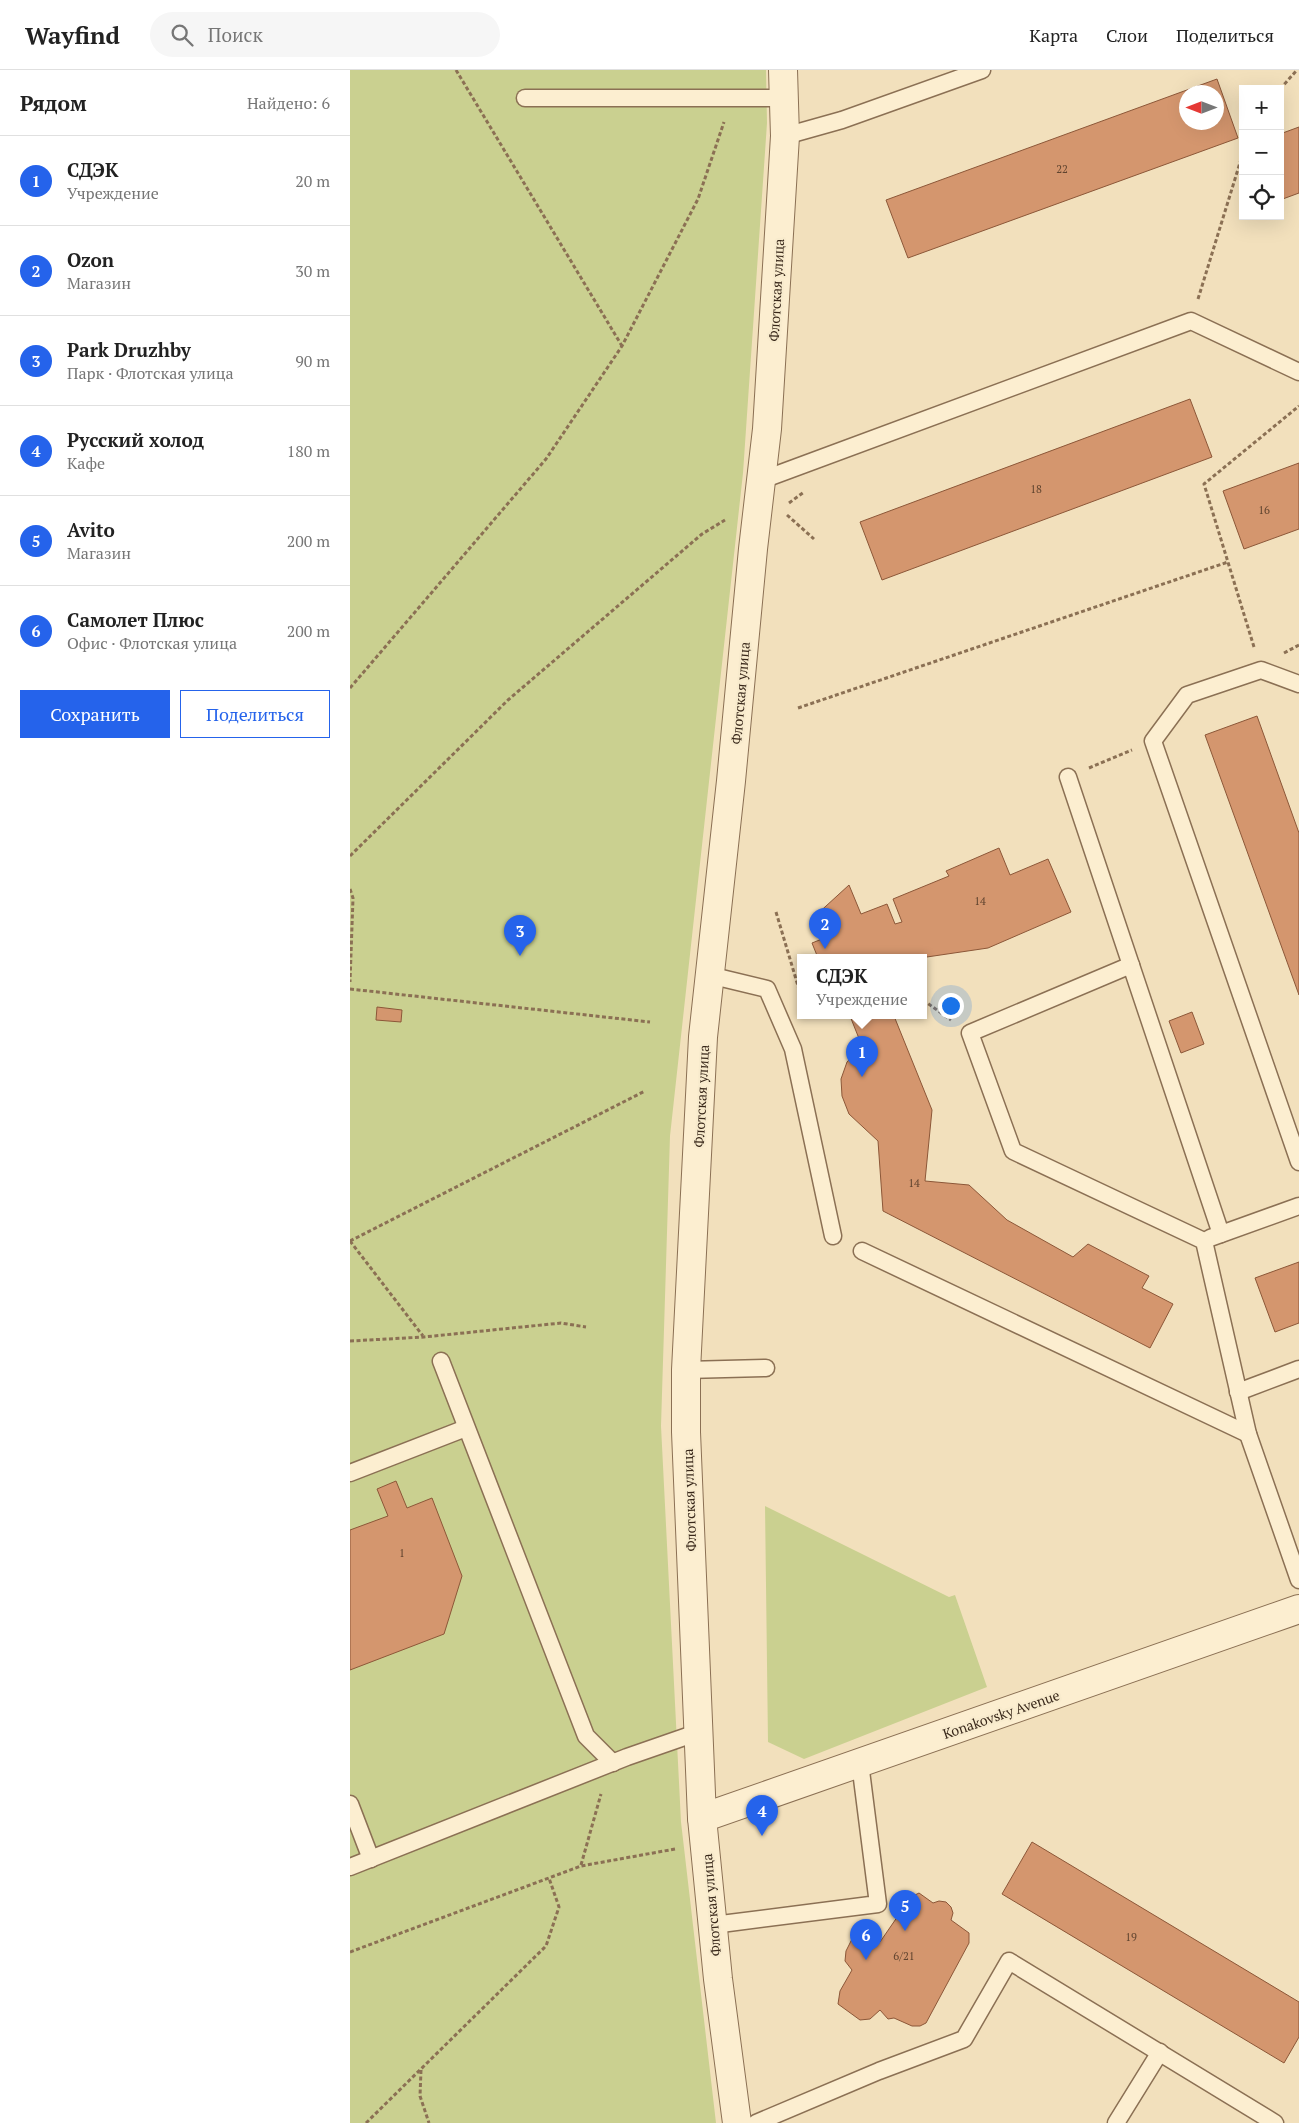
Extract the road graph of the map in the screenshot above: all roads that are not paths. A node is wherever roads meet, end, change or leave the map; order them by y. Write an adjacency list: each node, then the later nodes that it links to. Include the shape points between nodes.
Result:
1 (783, 70): 4 (street, Флотская улица)
2 (982, 70): 5 (lane, via 842,120)
3 (524, 98): 4 (lane)
4 (783, 98): 5 (street, Флотская улица)
5 (784, 136): 7 (street, Флотская улица)
6 (1299, 372): 7 (lane, via 1191,321)
7 (762, 480): 11 (street, Флотская улица)
8 (1299, 684): 12 (lane, via 1261,670 1188,695 1154,741)
9 (1068, 777): 10 (lane)
10 (1131, 965): 14 (lane); 16 (lane, via 970,1033 1013,1151)
11 (709, 975): 15 (lane, via 767,989 793,1049); 21 (street, Флотская улица)
12 (1299, 1162)
13 (1299, 1206): 14 (lane)
14 (1221, 1234): 16 (lane)
15 (833, 1236)
16 (1204, 1241): 22 (lane)
17 (862, 1252): 24 (lane)
18 (441, 1361): 23 (lane)
19 (766, 1368): 21 (lane)
20 (1299, 1369): 22 (lane)
21 (686, 1370): 28 (street, Флотская улица)
22 (1238, 1392): 24 (lane)
23 (466, 1428): 25 (lane); 29 (lane, via 586,1736)
24 (1248, 1434): 26 (lane)
25 (350, 1473)
26 (1299, 1580)
27 (1299, 1609): 30 (street, Konakovsky Avenue)
28 (699, 1732): 29 (lane); 32 (street, Флотская улица)
29 (614, 1763): 33 (lane)
30 (860, 1763): 32 (street, Konakovsky Avenue); 35 (lane, via 878,1904)
31 (350, 1804): 33 (lane)
32 (702, 1818): 35 (street, Флотская улица)
33 (371, 1859): 34 (lane)
34 (350, 1867)
35 (713, 1925): 37 (street, Флотская улица)
36 (1160, 2052): 38 (lane, via 1008,1961 964,2040 862,2078); 39 (lane); 40 (lane)
37 (738, 2123)
38 (756, 2123)
39 (1116, 2123)
40 (1275, 2123)

